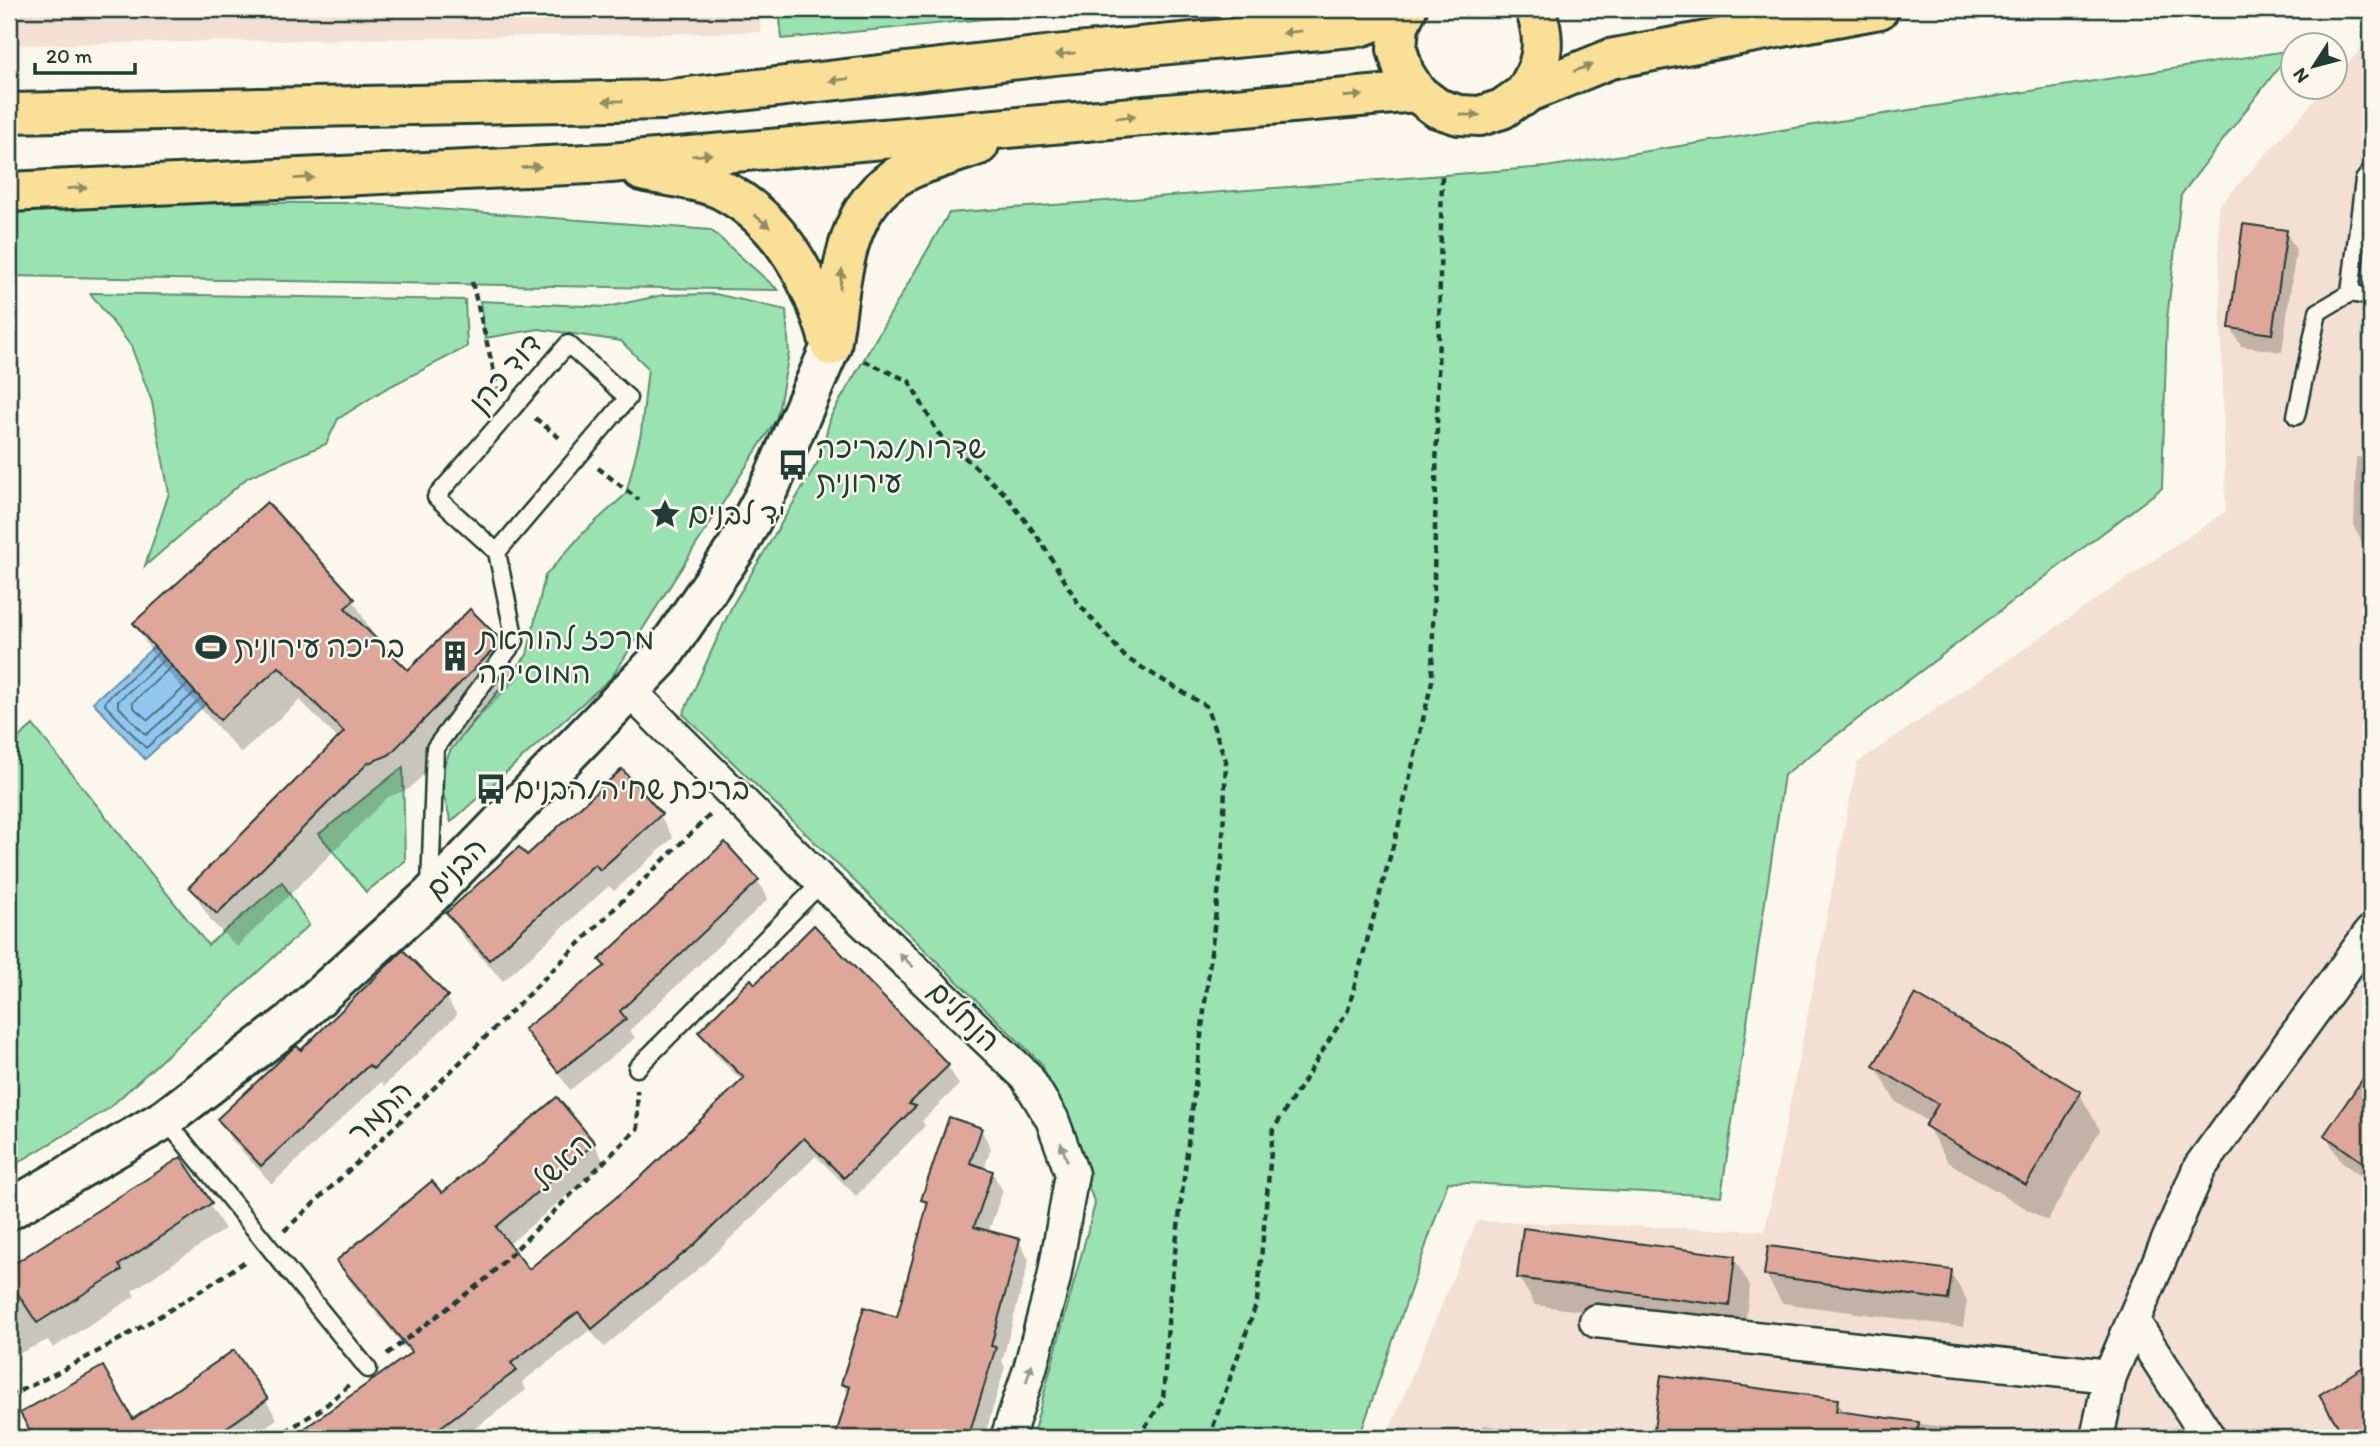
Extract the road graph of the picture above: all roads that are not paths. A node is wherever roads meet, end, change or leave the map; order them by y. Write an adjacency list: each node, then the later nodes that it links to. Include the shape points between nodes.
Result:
1 (1406, 9): 4 (main road, via 1397,49); 6 (main road, one-way to 6, via 1362,26 1054,55 663,100)
2 (1535, 9): 5 (main road, via 1542,27 1543,51 1537,75)
3 (1879, 9): 5 (main road, one-way to 3, via 1610,59)
4 (1416, 92): 5 (main road, one-way to 5, via 1437,108 1458,115 1480,116); 7 (main road, one-way to 4)
5 (1522, 97)
6 (9, 113)
7 (1034, 126): 8 (main road, one-way to 7); 13 (main road, one-way to 7, via 845,251 858,216 879,189 910,169)
8 (610, 163): 10 (main road, one-way to 8); 13 (main road, one-way to 13, via 721,189 774,230 795,255)
9 (2371, 171): 11 (lane, via 2364,180)
10 (9, 192)
11 (2350, 293): 12 (lane); 14 (lane, via 2318,313)
12 (2371, 296)
13 (831, 346): 16 (street, הבנים, via 772,482 737,547 660,659)
14 (2296, 416)
15 (498, 552): 15 (lane, דוד כהן, via 628,398 568,344 436,497); 18 (lane, via 515,641 435,748)
16 (629, 690): 17 (street, הנחלים); 18 (street, הבנים)
17 (822, 881): 20 (lane); 27 (street, הנחלים, one-way to 17, via 1031,1369 1072,1174 1052,1119 1026,1076)
18 (430, 896): 21 (street, הבנים, via 289,1024)
19 (2371, 932): 24 (street, via 2200,1167)
20 (637, 1068)
21 (165, 1119): 22 (street, הבנים); 25 (lane)
22 (9, 1210)
23 (1596, 1321): 26 (street)
24 (2133, 1321): 26 (street); 29 (street)
25 (368, 1369)
26 (2110, 1376): 28 (street)
27 (1007, 1438)
28 (2096, 1438)
29 (2209, 1438)

